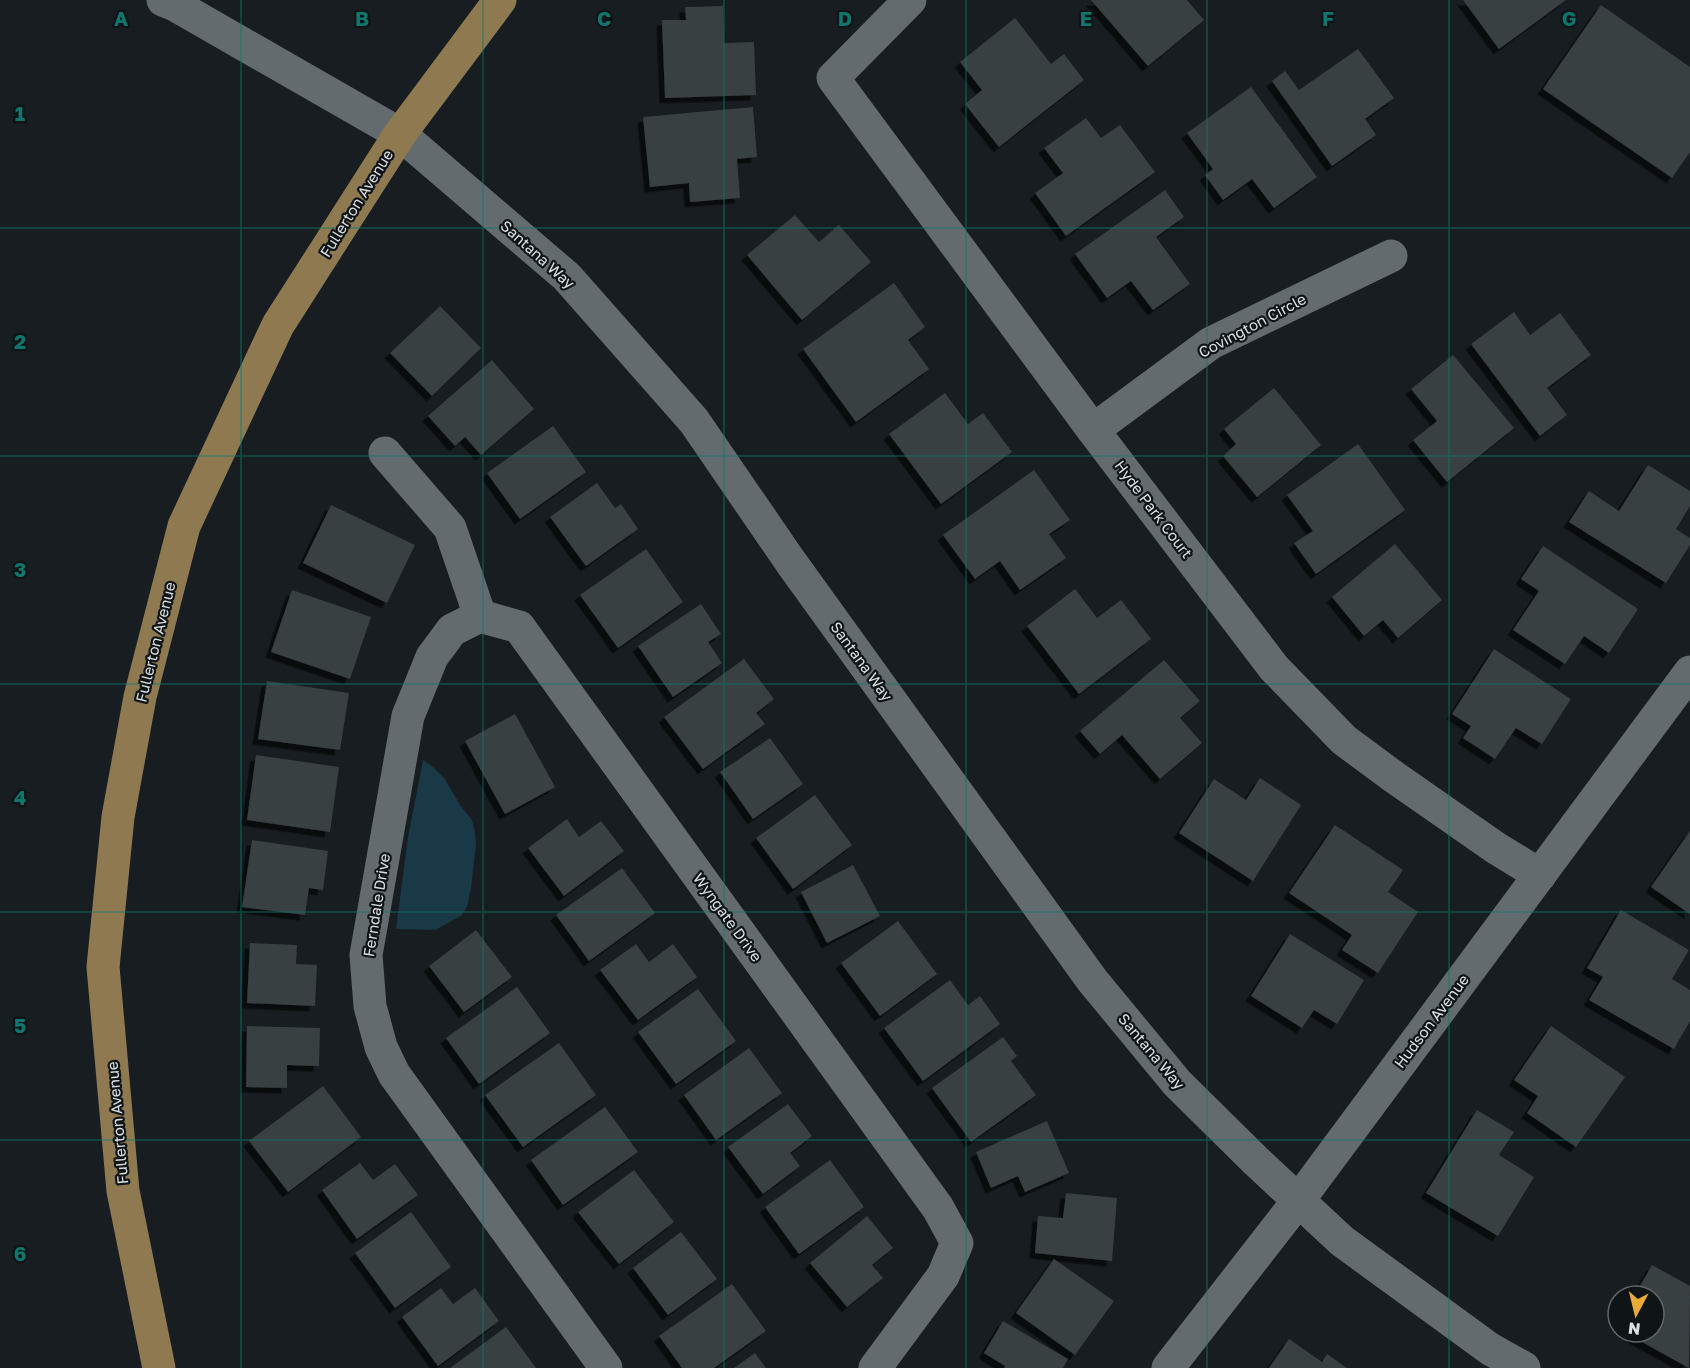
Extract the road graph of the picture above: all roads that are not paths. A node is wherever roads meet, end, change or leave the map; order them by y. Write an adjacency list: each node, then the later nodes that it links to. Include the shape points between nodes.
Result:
1 (163, 0): 4 (street, Santana Way)
2 (500, 0): 4 (main road, Fullerton Avenue)
3 (910, 0): 6 (street, Hyde Park Court, via 833,78)
4 (400, 134): 11 (street, Santana Way, via 567,277 694,421 1092,980 1177,1083); 13 (main road, Fullerton Avenue, via 278,325 184,525 140,697 118,817 103,967 123,1191)
5 (1391, 256): 6 (street, Covington Circle, via 1211,343)
6 (1093, 430): 10 (street, Hyde Park Court, via 1274,668 1344,740 1486,842)
7 (385, 453): 8 (street, via 450,528)
8 (480, 616): 12 (street, Wyngate Drive, via 519,627 938,1208 957,1243 943,1276); 14 (street, Ferndale Drive, via 452,630 432,657 408,716 366,955 370,1006 381,1047 394,1074)
9 (1690, 672): 10 (street, Hudson Avenue)
10 (1540, 875): 11 (street, Hudson Avenue)
11 (1298, 1201): 15 (street, Hudson Avenue); 16 (street, Santana Way, via 1360,1254 1490,1349)
12 (881, 1366)
13 (159, 1368)
14 (606, 1368)
15 (1168, 1368)
16 (1524, 1368)

